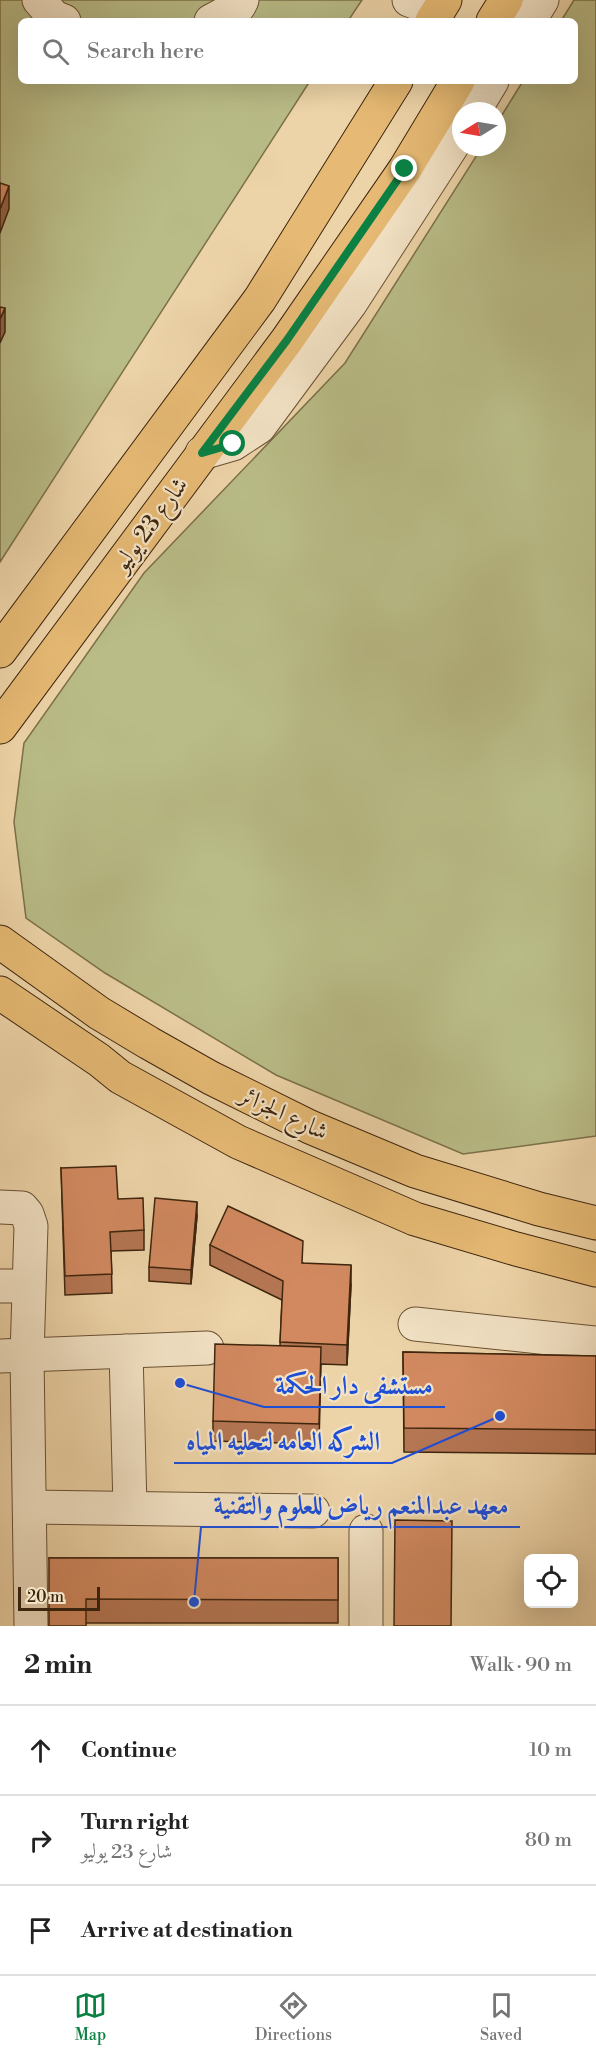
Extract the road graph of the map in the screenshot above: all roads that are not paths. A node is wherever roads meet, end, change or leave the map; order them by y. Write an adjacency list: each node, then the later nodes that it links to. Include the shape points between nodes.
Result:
1 (39, 0): 5 (street)
2 (243, 0): 6 (street)
3 (506, 0): 7 (main road)
4 (542, 0): 8 (street)
5 (56, 18)
6 (217, 18)
7 (496, 18)
8 (531, 18)
9 (394, 84): 15 (main road, شارع 23 يوليو, via 260,299)
10 (456, 84): 14 (main road, شارع 23 يوليو, via 351,248)
11 (490, 84): 12 (street)
12 (479, 102)
13 (452, 146): 14 (street, via 350,304 259,427 233,444)
14 (202, 453): 16 (main road, شارع 23 يوليو)
15 (0, 651)
16 (0, 727)
17 (0, 942): 20 (main road, شارع الجزائر, via 149,1043 310,1127 415,1171)
18 (0, 993): 21 (main road, شارع الجزائر, via 120,1077 238,1142 415,1219)
19 (0, 1207): 22 (street, via 22,1208 31,1226)
20 (596, 1223)
21 (596, 1270)
22 (14, 1286): 27 (street)
23 (415, 1324): 24 (street)
24 (596, 1343)
25 (207, 1347): 26 (street)
26 (126, 1351): 27 (street); 29 (street)
27 (13, 1356): 28 (street)
28 (30, 1507): 29 (street); 32 (street)
29 (130, 1508): 30 (street)
30 (313, 1511)
31 (366, 1531): 33 (street)
32 (31, 1626)
33 (366, 1626)

